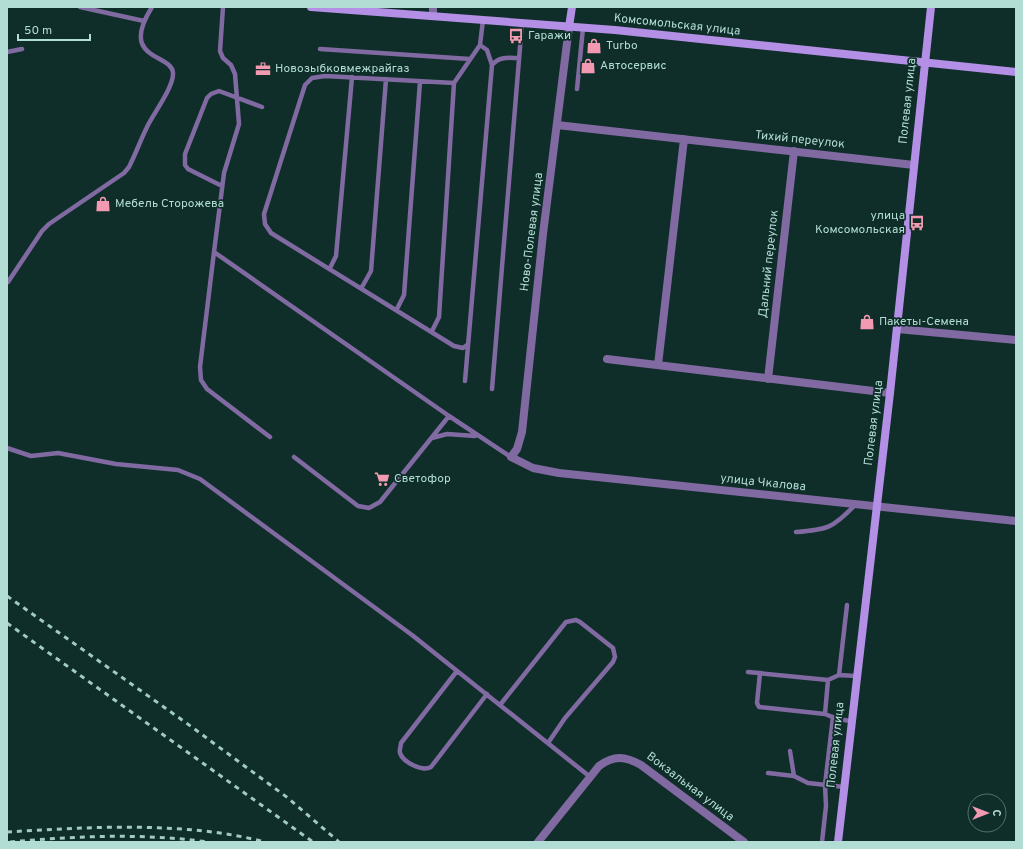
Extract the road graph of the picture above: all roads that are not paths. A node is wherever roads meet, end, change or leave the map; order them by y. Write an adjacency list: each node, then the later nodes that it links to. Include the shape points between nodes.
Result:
1 (80, 7): 10 (lane)
2 (152, 7): 10 (lane)
3 (223, 7): 28 (lane, via 220,51 234,69)
4 (311, 7): 8 (main road, Комсомольская улица)
5 (433, 7): 8 (street)
6 (572, 7): 12 (main road, Ново-Полевая улица)
7 (931, 7): 20 (main road, Полевая улица)
8 (433, 16): 9 (main road, Комсомольская улица)
9 (484, 20): 11 (main road, Комсомольская улица); 14 (lane)
10 (144, 21): 37 (lane, via 141,33 143,44 150,53 172,69 173,77 129,167 49,224)
11 (522, 23): 12 (main road, Комсомольская улица); 18 (lane)
12 (569, 27): 13 (main road, Комсомольская улица); 30 (street, Ново-Полевая улица)
13 (583, 28): 20 (main road, Комсомольская улица); 27 (lane)
14 (480, 45): 19 (lane); 21 (lane, via 488,50)
15 (22, 49): 17 (lane)
16 (320, 49): 19 (lane)
17 (7, 52)
18 (519, 58): 21 (lane, via 504,57); 48 (lane)
19 (470, 60): 26 (lane)
20 (924, 62): 22 (main road, Комсомольская улица); 33 (main road, Полевая улица)
21 (492, 65): 43 (lane, via 470,336)
22 (1016, 72)
23 (352, 77): 24 (lane); 36 (lane, via 336,256); 36 (lane, via 317,76 305,85 264,214 265,224 271,232)
24 (386, 79): 25 (lane); 38 (lane, via 372,271)
25 (420, 82): 26 (lane); 39 (lane, via 404,295)
26 (454, 83): 41 (lane, via 439,317)
27 (577, 89)
28 (238, 97): 29 (lane); 34 (lane, via 239,124 226,163); 34 (lane, via 219,91 210,94 184,159 188,169)
29 (262, 107)
30 (557, 125): 31 (street, Тихий переулок); 55 (street, Ново-Полевая улица, via 522,432 517,449)
31 (684, 139): 32 (street, Тихий переулок); 45 (street)
32 (794, 151): 33 (street, Тихий переулок); 46 (street, Дальний переулок)
33 (914, 165): 40 (main road, Полевая улица)
34 (222, 186): 35 (lane)
35 (214, 252): 50 (lane); 51 (lane, via 200,367 201,380 208,389)
36 (330, 268): 38 (lane)
37 (8, 282)
38 (362, 288): 39 (lane)
39 (397, 309): 41 (lane)
40 (897, 329): 42 (street); 49 (main road, Полевая улица)
41 (432, 332): 43 (lane, via 459,348)
42 (1016, 340)
43 (467, 345): 47 (lane)
44 (607, 359): 45 (street)
45 (658, 365): 46 (street)
46 (768, 379): 49 (street)
47 (465, 380)
48 (492, 389)
49 (890, 393): 58 (main road, Полевая улица)
50 (448, 416): 52 (lane); 53 (lane)
51 (270, 437)
52 (481, 438): 53 (lane, via 447,434 437,435); 55 (lane)
53 (429, 440): 56 (lane, via 380,502 369,508 358,506)
54 (7, 448): 62 (lane, via 31,456 58,453 116,464 178,470 194,476)
55 (511, 457): 57 (street, улица Чкалова, via 543,471)
56 (294, 458)
57 (854, 505): 58 (street, улица Чкалова); 60 (lane, via 839,521 828,528)
58 (876, 508): 59 (street, улица Чкалова); 66 (main road, Полевая улица)
59 (1016, 521)
60 (796, 532)
61 (847, 605): 65 (lane)
62 (457, 670): 68 (lane); 68 (lane, via 401,743 400,753 403,757 418,768 431,767)
63 (748, 672): 64 (lane)
64 (760, 673): 67 (lane); 70 (lane, via 757,703 760,707)
65 (839, 675): 66 (lane); 67 (lane)
66 (856, 676): 72 (main road, Полевая улица)
67 (828, 680): 70 (lane)
68 (486, 694): 69 (lane)
69 (500, 705): 73 (lane); 73 (lane, via 566,622 580,622 613,648 613,662 565,718)
70 (825, 714): 71 (lane)
71 (833, 717): 72 (lane); 78 (lane)
72 (851, 721): 79 (main road, Полевая улица)
73 (548, 743): 76 (lane)
74 (790, 751): 77 (lane)
75 (768, 773): 77 (lane)
76 (589, 776): 80 (street, Вокзальная улица); 81 (street, Вокзальная улица, via 608,759 624,757 632,760)
77 (794, 776): 78 (lane, via 804,782)
78 (825, 785): 79 (lane); 82 (lane, via 826,806)
79 (844, 787): 83 (main road, Полевая улица)
80 (538, 842)
81 (744, 842)
82 (822, 842)
83 (838, 842)

